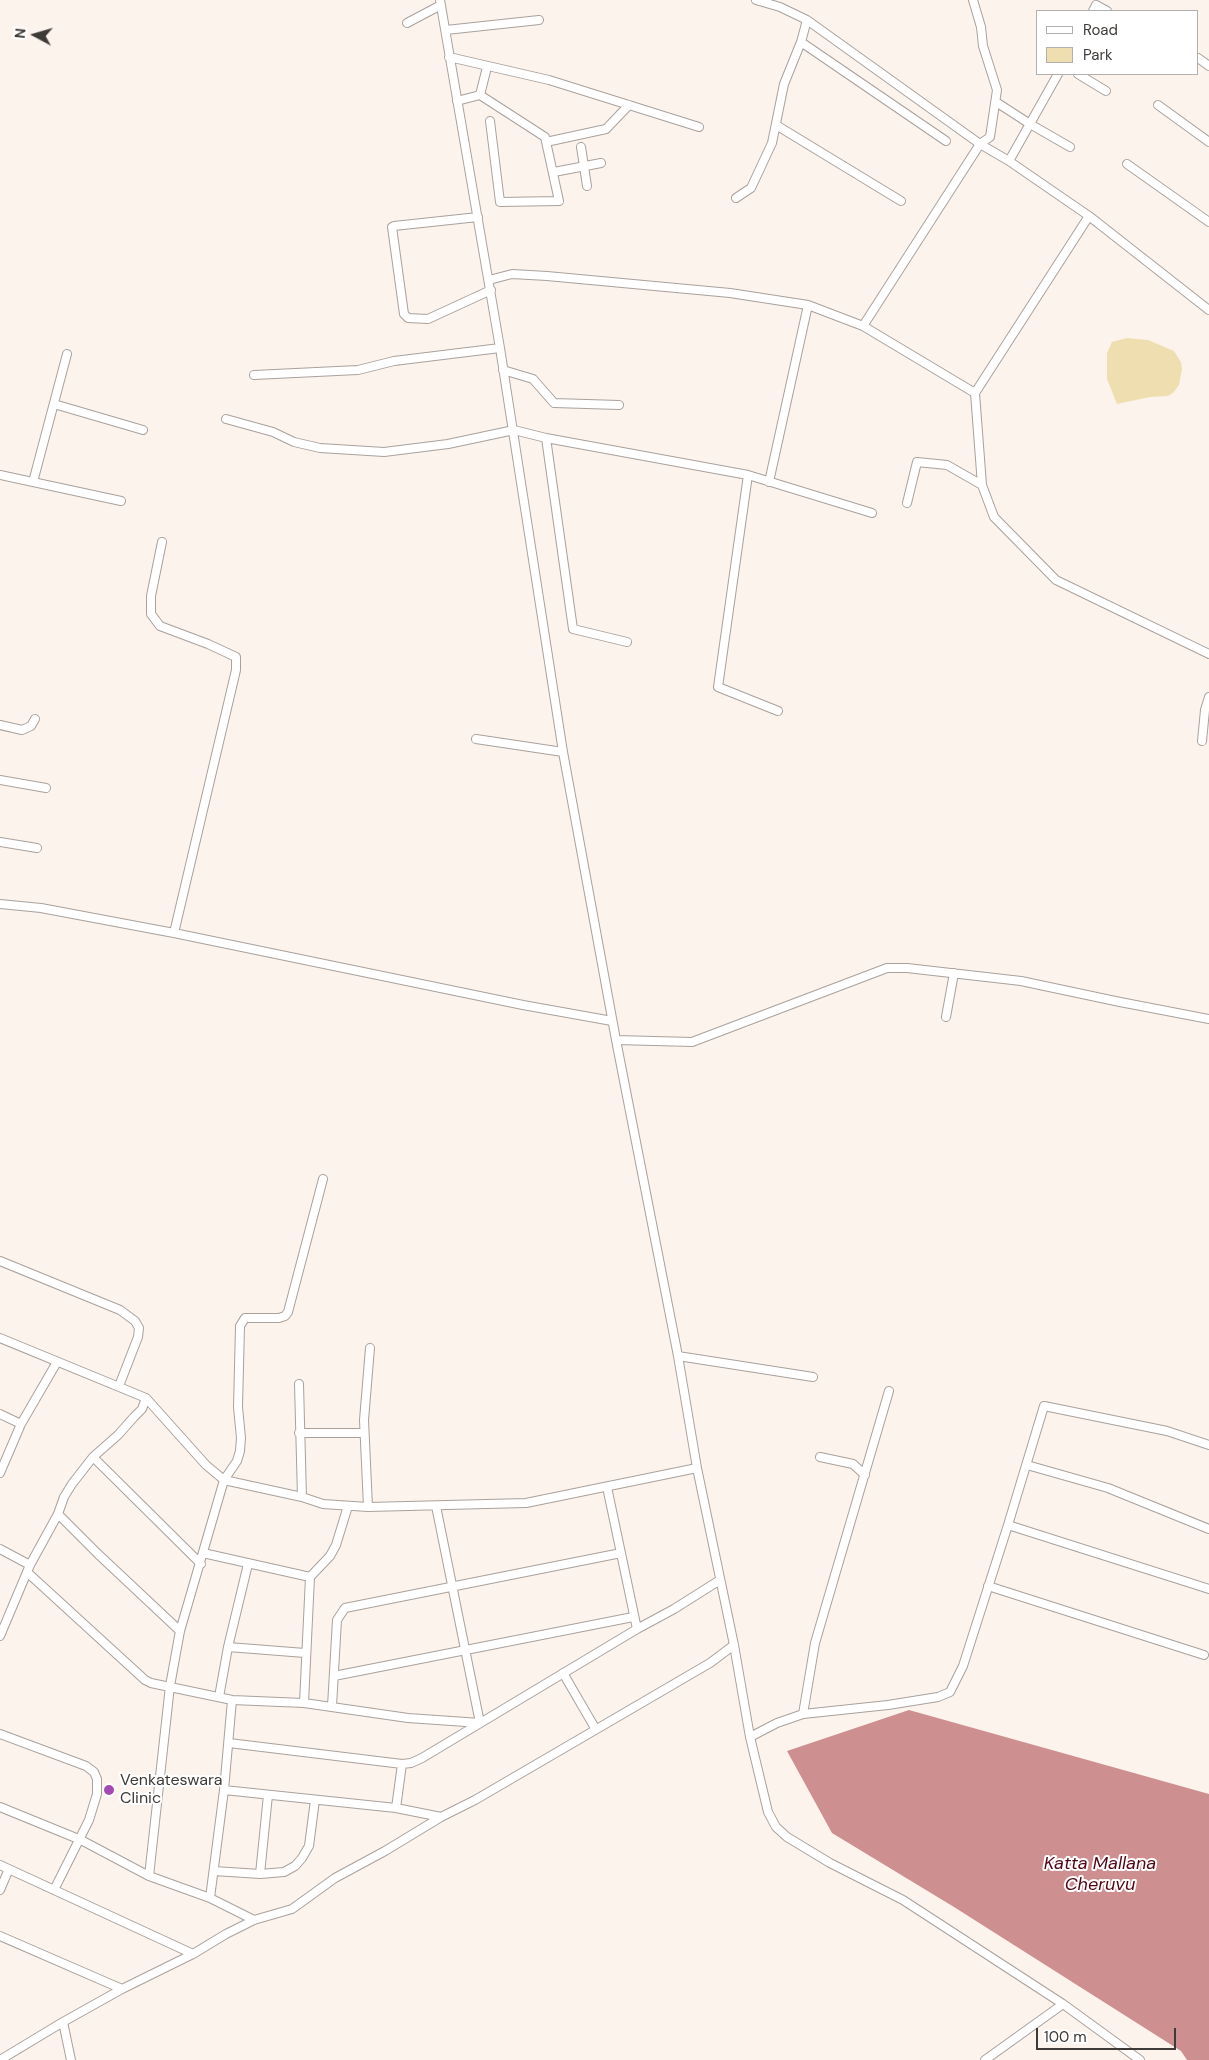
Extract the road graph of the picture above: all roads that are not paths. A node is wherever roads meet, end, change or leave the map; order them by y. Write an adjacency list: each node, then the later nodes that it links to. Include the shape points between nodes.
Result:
1 (756, 0): 7 (street)
2 (973, 0): 18 (street, via 997,90)
3 (441, 3): 8 (street); 9 (street)
4 (1094, 10): 5 (street, via 1096,5)
5 (1105, 10)
6 (539, 20): 9 (street)
7 (807, 20): 10 (street); 28 (street)
8 (407, 23)
9 (446, 30): 11 (street)
10 (801, 42): 23 (street, via 784,84); 25 (street)
11 (450, 57): 12 (street); 17 (street)
12 (487, 67): 16 (street); 19 (street, via 549,80)
13 (1057, 75): 22 (street)
14 (1080, 75): 15 (street)
15 (1106, 91)
16 (480, 95): 17 (street); 26 (street, via 545,137)
17 (457, 101): 40 (street)
18 (996, 102): 22 (street); 28 (street, via 990,138)
19 (629, 105): 24 (street); 26 (street, via 606,130)
20 (1158, 105): 27 (street)
21 (490, 121): 35 (street, via 500,202 559,201)
22 (1030, 124): 30 (street); 31 (street)
23 (776, 125): 37 (street, via 772,143 751,188); 38 (street)
24 (699, 127)
25 (946, 141)
26 (546, 142): 35 (street)
27 (1209, 142)
28 (980, 144): 31 (street); 46 (street)
29 (580, 147): 34 (street)
30 (1070, 147)
31 (1009, 161): 39 (street)
32 (600, 164): 34 (street)
33 (1127, 164): 41 (street)
34 (584, 167): 35 (street); 36 (street)
35 (554, 172)
36 (587, 186)
37 (736, 198)
38 (900, 201)
39 (1089, 216): 45 (street); 51 (street)
40 (478, 217): 42 (street); 43 (street, via 392,227 404,314 408,318 428,319)
41 (1209, 222)
42 (489, 280): 43 (street); 44 (street, via 512,274 547,276 730,293)
43 (491, 290): 47 (street)
44 (808, 304): 46 (street); 61 (street)
45 (1209, 310)
46 (863, 326): 51 (street)
47 (500, 348): 49 (street); 50 (street, via 394,361 358,370)
48 (67, 354): 52 (street)
49 (503, 370): 53 (street, via 533,379 554,403); 56 (street)
50 (254, 375)
51 (975, 393): 62 (street)
52 (54, 404): 55 (street); 60 (street)
53 (620, 405)
54 (226, 419): 56 (street, via 320,448 384,452 448,444)
55 (143, 430)
56 (514, 430): 57 (street); 75 (street)
57 (546, 438): 59 (street); 67 (street, via 573,629)
58 (0, 474): 60 (street)
59 (748, 475): 61 (street); 70 (street, via 718,687)
60 (33, 482): 63 (street)
61 (769, 482): 65 (street)
62 (982, 485): 64 (street, via 948,465 917,462); 68 (street, via 994,518 1056,580)
63 (122, 501)
64 (907, 503)
65 (872, 513)
66 (162, 542): 81 (street, via 151,596 151,614 160,626 236,657 236,670)
67 (627, 642)
68 (1209, 654)
69 (1209, 696): 74 (street)
70 (778, 710)
71 (35, 719): 72 (street, via 31,726 22,730)
72 (0, 724)
73 (476, 739): 75 (street)
74 (1202, 741)
75 (564, 752): 85 (street)
76 (0, 780): 77 (street)
77 (46, 788)
78 (0, 842): 79 (street)
79 (36, 848)
80 (0, 904): 81 (street, via 41,908)
81 (174, 933): 85 (street)
82 (954, 973): 83 (street); 84 (street, via 1021,981); 86 (street, via 887,968 692,1042)
83 (946, 1017)
84 (1209, 1019)
85 (612, 1021): 86 (street)
86 (616, 1040): 91 (street)
87 (323, 1179): 109 (street, via 288,1312 279,1318 250,1317 241,1321 240,1451)
88 (0, 1261): 95 (street, via 120,1310 135,1321 139,1328 138,1337)
89 (0, 1338): 92 (street)
90 (370, 1348): 101 (street)
91 (678, 1356): 93 (street); 106 (street)
92 (57, 1362): 95 (street); 99 (street)
93 (813, 1377)
94 (299, 1384): 100 (street)
95 (119, 1386): 97 (street)
96 (889, 1391): 108 (street)
97 (146, 1398): 103 (street, via 142,1409); 109 (street, via 206,1465)
98 (0, 1414): 99 (street)
99 (21, 1424): 107 (street)
100 (299, 1433): 101 (street); 111 (street)
101 (364, 1433): 114 (street)
102 (1209, 1445): 105 (street, via 1167,1431 1044,1406)
103 (92, 1457): 115 (street, via 64,1497); 121 (street)
104 (820, 1457): 108 (street, via 853,1464)
105 (1027, 1465): 116 (street); 117 (street, via 1108,1488)
106 (697, 1468): 110 (street); 125 (street)
107 (0, 1473)
108 (865, 1475): 145 (street, via 815,1644)
109 (224, 1480): 111 (street); 120 (street)
110 (607, 1487): 113 (street, via 526,1503); 119 (street)
111 (302, 1497): 112 (street, via 323,1504)
112 (348, 1506): 114 (street); 124 (street, via 330,1556)
113 (436, 1506): 114 (street); 126 (street)
114 (368, 1507)
115 (58, 1514): 123 (street); 131 (street)
116 (1008, 1525): 127 (street); 128 (street)
117 (1209, 1528)
118 (1, 1552): 123 (street)
119 (621, 1553): 126 (street); 129 (street)
120 (203, 1554): 121 (street); 122 (street)
121 (201, 1564): 131 (street)
122 (248, 1564): 124 (street); 134 (street)
123 (29, 1569): 132 (street); 140 (street, via 145,1680)
124 (310, 1577): 136 (street)
125 (720, 1580): 130 (street); 133 (street)
126 (452, 1585): 135 (street); 139 (street, via 344,1608 337,1620)
127 (988, 1586): 137 (street); 145 (street, via 963,1666 950,1692 888,1705)
128 (1209, 1589)
129 (634, 1617): 130 (street); 135 (street)
130 (637, 1629): 138 (street)
131 (180, 1631): 140 (street)
132 (0, 1636)
133 (734, 1645): 147 (street, via 710,1663); 149 (street)
134 (228, 1646): 136 (street); 141 (street)
135 (466, 1650): 139 (street); 146 (street)
136 (305, 1652): 143 (street)
137 (1204, 1655)
138 (563, 1673): 146 (street); 147 (street)
139 (334, 1676): 144 (street)
140 (170, 1686): 141 (street); 163 (street)
141 (219, 1697): 142 (street)
142 (232, 1700): 143 (street); 150 (street)
143 (304, 1703): 144 (street)
144 (332, 1706): 146 (street, via 408,1718)
145 (803, 1714): 149 (street)
146 (480, 1723): 151 (street, via 422,1758)
147 (594, 1728): 157 (street)
148 (0, 1734): 158 (street, via 86,1766 94,1772 97,1794)
149 (750, 1737): 171 (street, via 768,1812 776,1827 787,1837 903,1900)
150 (229, 1744): 151 (street); 152 (street)
151 (402, 1764): 156 (street)
152 (224, 1790): 153 (street); 161 (street)
153 (268, 1795): 154 (street); 162 (street)
154 (315, 1800): 156 (street); 162 (street, via 309,1846 302,1858 284,1872)
155 (0, 1807): 158 (street)
156 (396, 1808): 157 (street)
157 (441, 1817): 167 (street, via 335,1878 292,1908)
158 (81, 1840): 163 (street); 165 (street)
159 (0, 1866): 160 (street)
160 (9, 1869): 164 (street); 165 (street)
161 (214, 1871): 162 (street); 166 (street)
162 (260, 1874)
163 (149, 1876): 166 (street)
164 (0, 1890)
165 (54, 1890): 169 (street)
166 (210, 1898): 167 (street)
167 (254, 1920): 169 (street)
168 (0, 1936): 170 (street)
169 (193, 1954): 170 (street)
170 (122, 1989): 172 (street)
171 (1063, 2004): 175 (street); 176 (street)
172 (63, 2022): 173 (street); 174 (street)
173 (0, 2060)
174 (72, 2060)
175 (985, 2060)
176 (1140, 2060)

